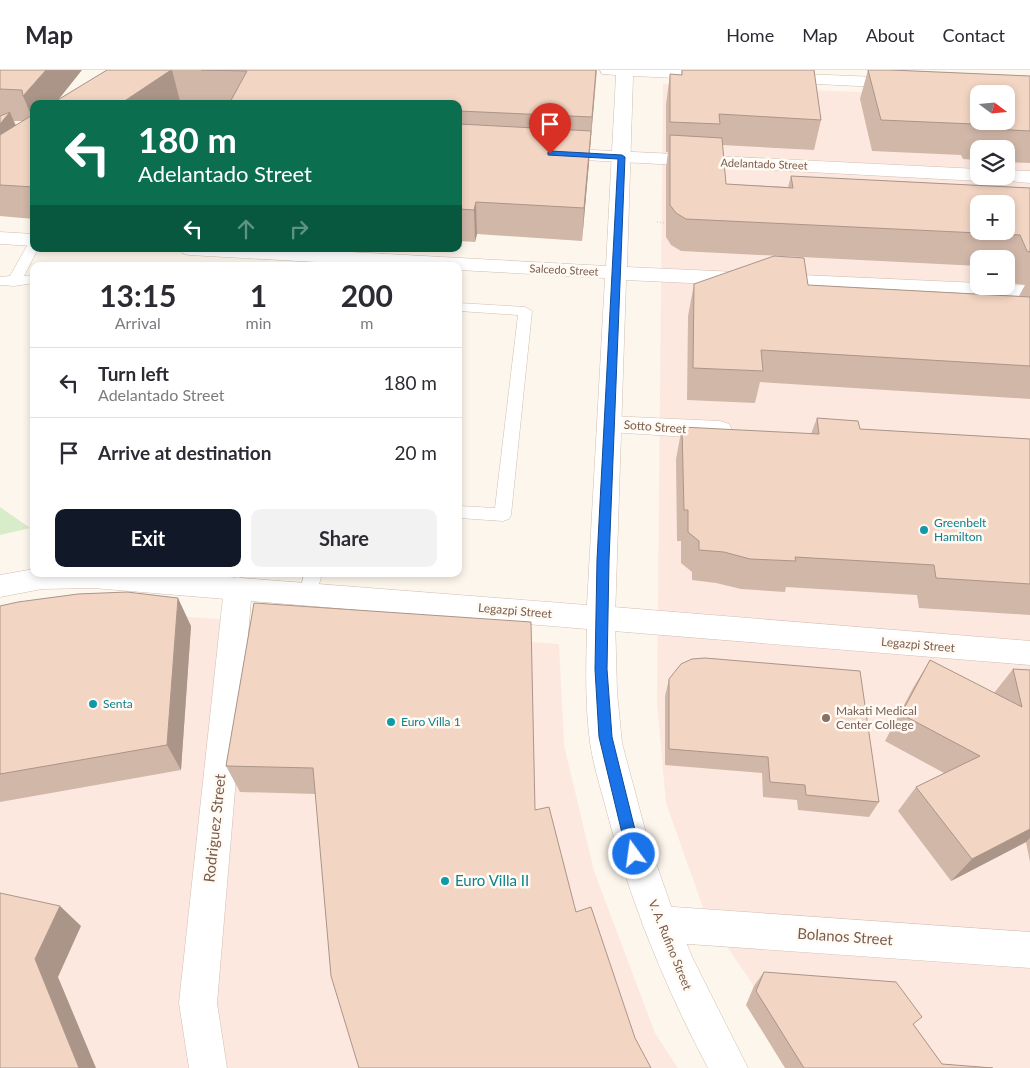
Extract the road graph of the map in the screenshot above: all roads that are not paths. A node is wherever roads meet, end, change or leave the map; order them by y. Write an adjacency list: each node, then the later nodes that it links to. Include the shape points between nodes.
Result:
1 (619, 70): 2 (street); 6 (street, V. A. Rufino Street)
2 (736, 76)
3 (765, 77): 4 (street)
4 (920, 84)
5 (537, 153): 6 (street, Adelantado Street)
6 (622, 157): 7 (street, Adelantado Street, via 906,179); 16 (street, V. A. Rufino Street)
7 (970, 175)
8 (1015, 176): 9 (street)
9 (1030, 177)
10 (0, 238): 11 (street)
11 (30, 240)
12 (30, 249): 18 (lane)
13 (242, 252): 14 (street, Salcedo Street)
14 (420, 262)
15 (462, 264): 16 (street, Salcedo Street)
16 (616, 273): 20 (street, Salcedo Street); 22 (street, V. A. Rufino Street)
17 (30, 279): 18 (lane)
18 (7, 281): 19 (lane)
19 (30, 287)
20 (1030, 292)
21 (462, 307): 24 (lane, via 524,310 504,515)
22 (609, 424): 23 (street, Sotto Street); 28 (street, V. A. Rufino Street)
23 (747, 432)
24 (462, 512)
25 (311, 583): 27 (street, Legazpi Street); 28 (street, Legazpi Street)
26 (0, 586): 27 (street, Legazpi Street, via 42,578 93,577)
27 (238, 588): 32 (street, Rodriguez Street, via 198,1003)
28 (601, 618): 29 (street, Legazpi Street); 30 (street, V. A. Rufino Street, via 605,737 634,854)
29 (1030, 653)
30 (660, 924): 31 (street, Bolanos Street); 33 (street, V. A. Rufino Street, via 696,1010)
31 (1030, 950)
32 (208, 1068)
33 (729, 1068)

